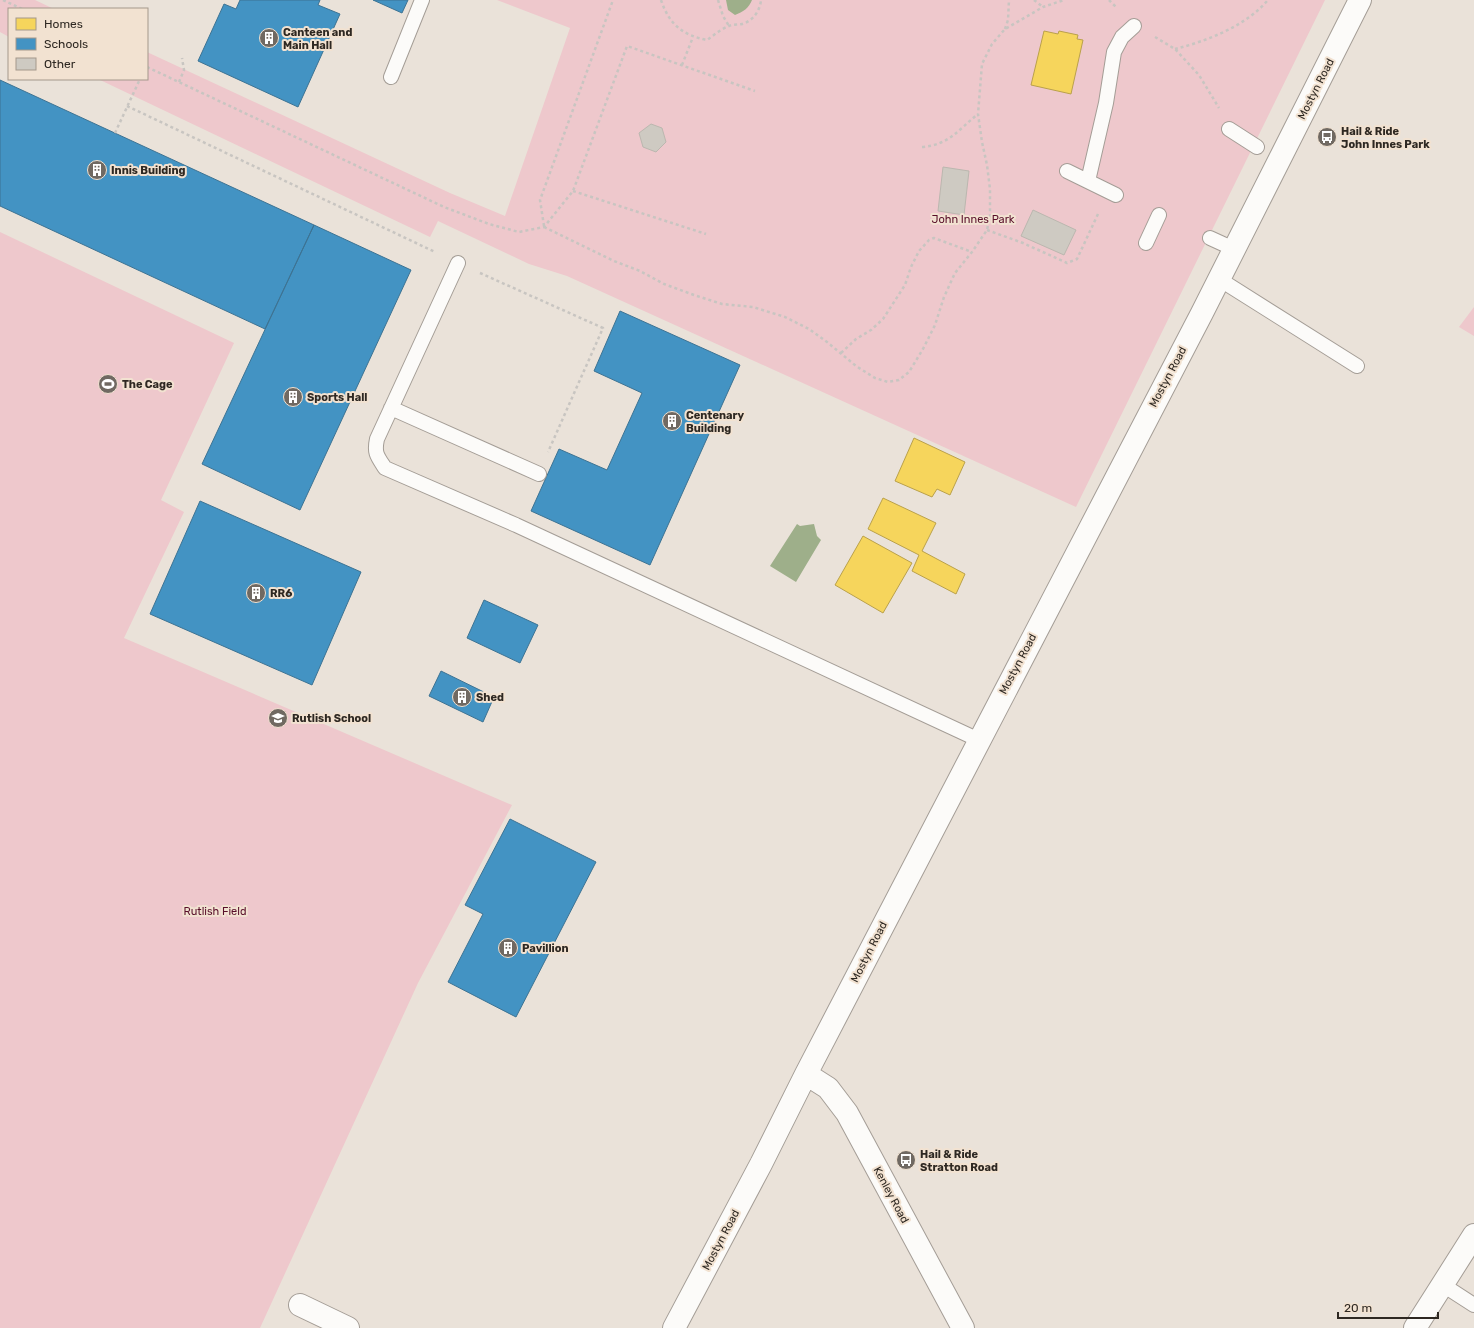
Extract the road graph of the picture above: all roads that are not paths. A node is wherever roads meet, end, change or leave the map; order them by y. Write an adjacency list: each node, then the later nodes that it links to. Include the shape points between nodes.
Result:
1 (422, 0): 4 (lane)
2 (1360, 0): 13 (street, Mostyn Road)
3 (1134, 26): 8 (lane, via 1122,37 1114,52 1106,103)
4 (391, 77)
5 (1230, 129): 6 (lane)
6 (1258, 147)
7 (1067, 171): 8 (lane)
8 (1088, 181): 9 (lane)
9 (1112, 193)
10 (1159, 215): 12 (lane)
11 (1210, 238): 13 (lane)
12 (1146, 243)
13 (1234, 249): 15 (street, Mostyn Road)
14 (458, 263): 17 (lane)
15 (1219, 279): 16 (lane); 19 (street, Mostyn Road)
16 (1356, 366)
17 (391, 408): 18 (lane); 19 (lane, via 376,439 374,450 385,468)
18 (539, 474)
19 (979, 740): 20 (street, Mostyn Road)
20 (806, 1074): 26 (street, Mostyn Road); 27 (street, Kenley Road, via 828,1088 847,1113)
21 (1474, 1235): 22 (street)
22 (1443, 1285): 23 (lane); 28 (street)
23 (1474, 1304)
24 (300, 1305): 25 (street)
25 (348, 1328)
26 (674, 1328)
27 (963, 1328)
28 (1415, 1328)

